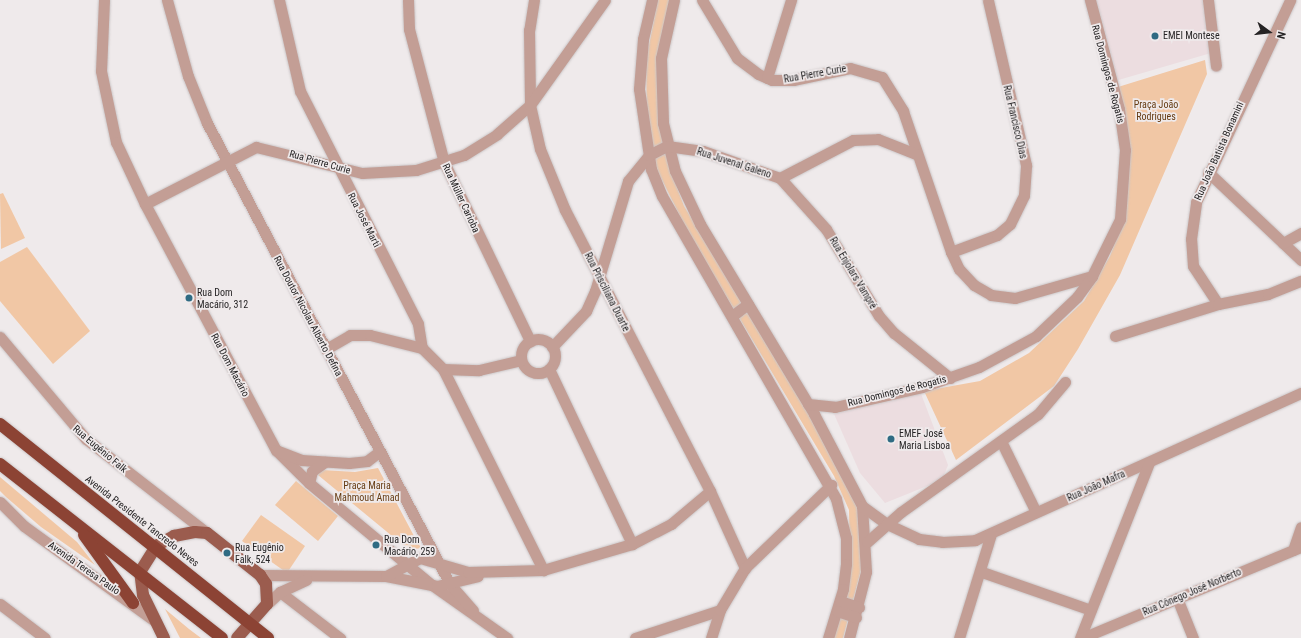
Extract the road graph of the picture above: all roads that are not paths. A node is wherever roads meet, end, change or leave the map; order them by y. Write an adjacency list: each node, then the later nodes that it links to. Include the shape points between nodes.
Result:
1 (104, 0): 30 (street, Rua Dom Macário, via 100,52 103,94 116,142)
2 (167, 0): 25 (street, Rua Doutor Nicolau Alberto Defina, via 188,76)
3 (279, 0): 27 (street, Rua José Marti, via 300,91)
4 (408, 0): 26 (street, Rua Müller Carioba, via 409,30)
5 (534, 0): 19 (street, Rua Prisciliana Duarte, via 529,30)
6 (605, 0): 19 (street, Rua Pierre Curie)
7 (652, 0): 15 (street)
8 (674, 0): 16 (street)
9 (702, 0): 18 (street, Rua Pierre Curie, via 737,58)
10 (791, 0): 18 (street)
11 (988, 0): 35 (street, Rua Francisco Dias, via 1026,165 1024,195 1010,224 997,235)
12 (1090, 0): 37 (street, Rua Domingos de Rogatis, via 1120,109 1126,150 1120,219)
13 (1208, 0): 17 (street)
14 (1290, 0): 28 (street, Rua João Batista Bonamini)
15 (641, 57): 16 (street); 24 (street, via 639,89)
16 (661, 58): 22 (street)
17 (1216, 66)
18 (767, 78): 20 (street, Rua Pierre Curie, via 793,80 846,68 876,73 896,94)
19 (530, 105): 26 (street, Rua Pierre Curie, via 481,145); 38 (street, Rua Prisciliana Duarte, via 540,149 565,210)
20 (910, 135): 21 (street, Rua Juvenal Galeno); 23 (street, Rua Pierre Curie)
21 (888, 142): 23 (street, Rua Juvenal Galeno); 29 (street, Rua Juvenal Galeno, via 854,140)
22 (667, 146): 24 (street); 29 (street, Rua Juvenal Galeno, via 703,151); 31 (street)
23 (916, 154): 35 (street)
24 (648, 155): 33 (street, via 662,196); 38 (street, via 628,181)
25 (226, 160): 27 (street, Rua Pierre Curie, via 250,148 261,146); 30 (street, Rua Pierre Curie); 50 (street, Rua Doutor Nicolau Alberto Defina)
26 (444, 162): 27 (street, Rua Pierre Curie, via 386,173 356,172); 47 (street, Rua Müller Carioba)
27 (336, 167): 49 (street, Rua José Marti, via 418,324)
28 (1208, 172): 34 (street); 43 (street, Rua João Batista Bonamini, via 1196,202 1191,248 1195,273)
29 (780, 178): 55 (street, Rua Enjolars Vampré, via 826,229 879,316 894,333)
30 (145, 204): 64 (street, Rua Dom Macário)
31 (700, 224): 33 (street); 42 (street)
32 (1301, 233): 34 (street)
33 (684, 234): 44 (street)
34 (1283, 243): 36 (street)
35 (951, 252): 40 (street, via 966,278 991,295 1015,298)
36 (1301, 260)
37 (1092, 276): 40 (street); 41 (street, Rua Domingos de Rogatis)
38 (600, 277): 48 (street, via 583,315); 71 (street, Rua Prisciliana Duarte)
39 (1301, 281): 43 (street, via 1268,294)
40 (1057, 286): 41 (street)
41 (1077, 297): 55 (street, Rua Domingos de Rogatis, via 1036,336 1007,353)
42 (748, 304): 44 (street); 54 (street)
43 (1218, 304): 45 (street)
44 (732, 316): 57 (street)
45 (1115, 336)
46 (0, 337): 74 (street, Rua Eugênio Falk, via 86,439)
47 (530, 341): 48 (street, via 545,340); 51 (street, via 522,349)
48 (552, 347): 53 (street, via 554,361)
49 (422, 348): 50 (street, via 370,335 350,335); 52 (street)
50 (326, 349): 65 (street, Rua Doutor Nicolau Alberto Defina)
51 (521, 360): 52 (street, via 479,370); 53 (street, via 530,372)
52 (444, 369): 89 (street)
53 (549, 369): 83 (street)
54 (791, 377): 57 (street); 59 (street)
55 (950, 378): 60 (street, Rua Domingos de Rogatis)
56 (1065, 382): 63 (street, via 1050,403)
57 (774, 387): 70 (street)
58 (1301, 394): 67 (street, Rua João Mafra)
59 (808, 404): 60 (street, Rua Domingos de Rogatis); 62 (street)
60 (835, 407): 62 (street, Rua Domingos de Rogatis)
61 (0, 424): 84 (highway, Avenida Presidente Tancredo Neves)
62 (821, 427): 73 (street)
63 (1001, 441): 75 (street); 77 (street)
64 (276, 450): 66 (street, via 301,460); 69 (street, Rua Dom Macário)
65 (379, 452): 66 (street, via 360,463); 87 (street, Rua Doutor Nicolau Alberto Defina)
66 (325, 462): 69 (street, via 312,471)
67 (1149, 462): 75 (street, Rua João Mafra); 105 (street)
68 (0, 464): 76 (highway)
69 (309, 483): 86 (street, Rua Dom Macário)
70 (831, 485): 88 (street); 103 (street, via 846,538)
71 (710, 491): 83 (street, via 671,524); 88 (street, Rua Prisciliana Duarte)
72 (0, 502): 100 (street, Avenida Teresa Paulo, via 24,526)
73 (862, 506): 77 (street, Rua João Mafra); 82 (street)
74 (180, 512): 79 (street, Rua Eugênio Falk); 81 (street, via 185,526)
75 (1036, 512): 80 (street, Rua João Mafra)
76 (74, 523): 90 (highway); 100 (highway)
77 (887, 524): 80 (street, Rua João Mafra, via 919,539 942,542 975,540); 82 (street)
78 (1301, 527): 85 (street)
79 (207, 533): 81 (main road); 93 (main road, Rua Eugênio Falk)
80 (992, 534): 91 (street)
81 (174, 536): 84 (main road)
82 (866, 542): 106 (street, via 866,572)
83 (632, 544): 89 (street)
84 (156, 546): 90 (main road); 109 (highway, Avenida Presidente Tancredo Neves)
85 (1297, 548): 99 (street, Rua Cônego José Norberto)
86 (408, 563): 87 (street, via 420,558); 94 (street); 97 (street, Rua Dom Macário)
87 (439, 564): 92 (street); 96 (street, Rua Doutor Nicolau Alberto Defina)
88 (744, 568): 104 (street)
89 (543, 570): 92 (street)
90 (140, 572): 108 (main road, via 143,596); 112 (highway)
91 (982, 572): 105 (street); 121 (street)
92 (488, 573): 96 (street)
93 (260, 575): 95 (street); 102 (main road, via 267,589)
94 (386, 576): 95 (street); 97 (street)
95 (312, 578): 98 (street)
96 (450, 584): 97 (street); 107 (street, Rua Doutor Nicolau Alberto Defina)
97 (432, 586): 107 (street, Rua Dom Macário)
98 (280, 592): 102 (street); 115 (street)
99 (1177, 598): 122 (street, Rua Cônego José Norberto); 123 (street)
100 (133, 603): 108 (street, Avenida Teresa Paulo)
101 (0, 604): 110 (street)
102 (267, 604): 109 (main road)
103 (839, 606): 106 (street); 119 (street)
104 (720, 610): 117 (street); 118 (street)
105 (1091, 610): 122 (street)
106 (858, 612): 120 (street)
107 (478, 617): 116 (street, Rua Dom Macário)
108 (157, 623): 111 (main road, Avenida Teresa Paulo)
109 (250, 624): 113 (main road); 114 (highway, Avenida Presidente Tancredo Neves)
110 (45, 638)
111 (164, 638)
112 (222, 638)
113 (237, 638)
114 (268, 638)
115 (340, 638)
116 (507, 638)
117 (635, 638)
118 (711, 638)
119 (828, 638)
120 (849, 638)
121 (959, 638)
122 (1081, 638)
123 (1193, 638)

